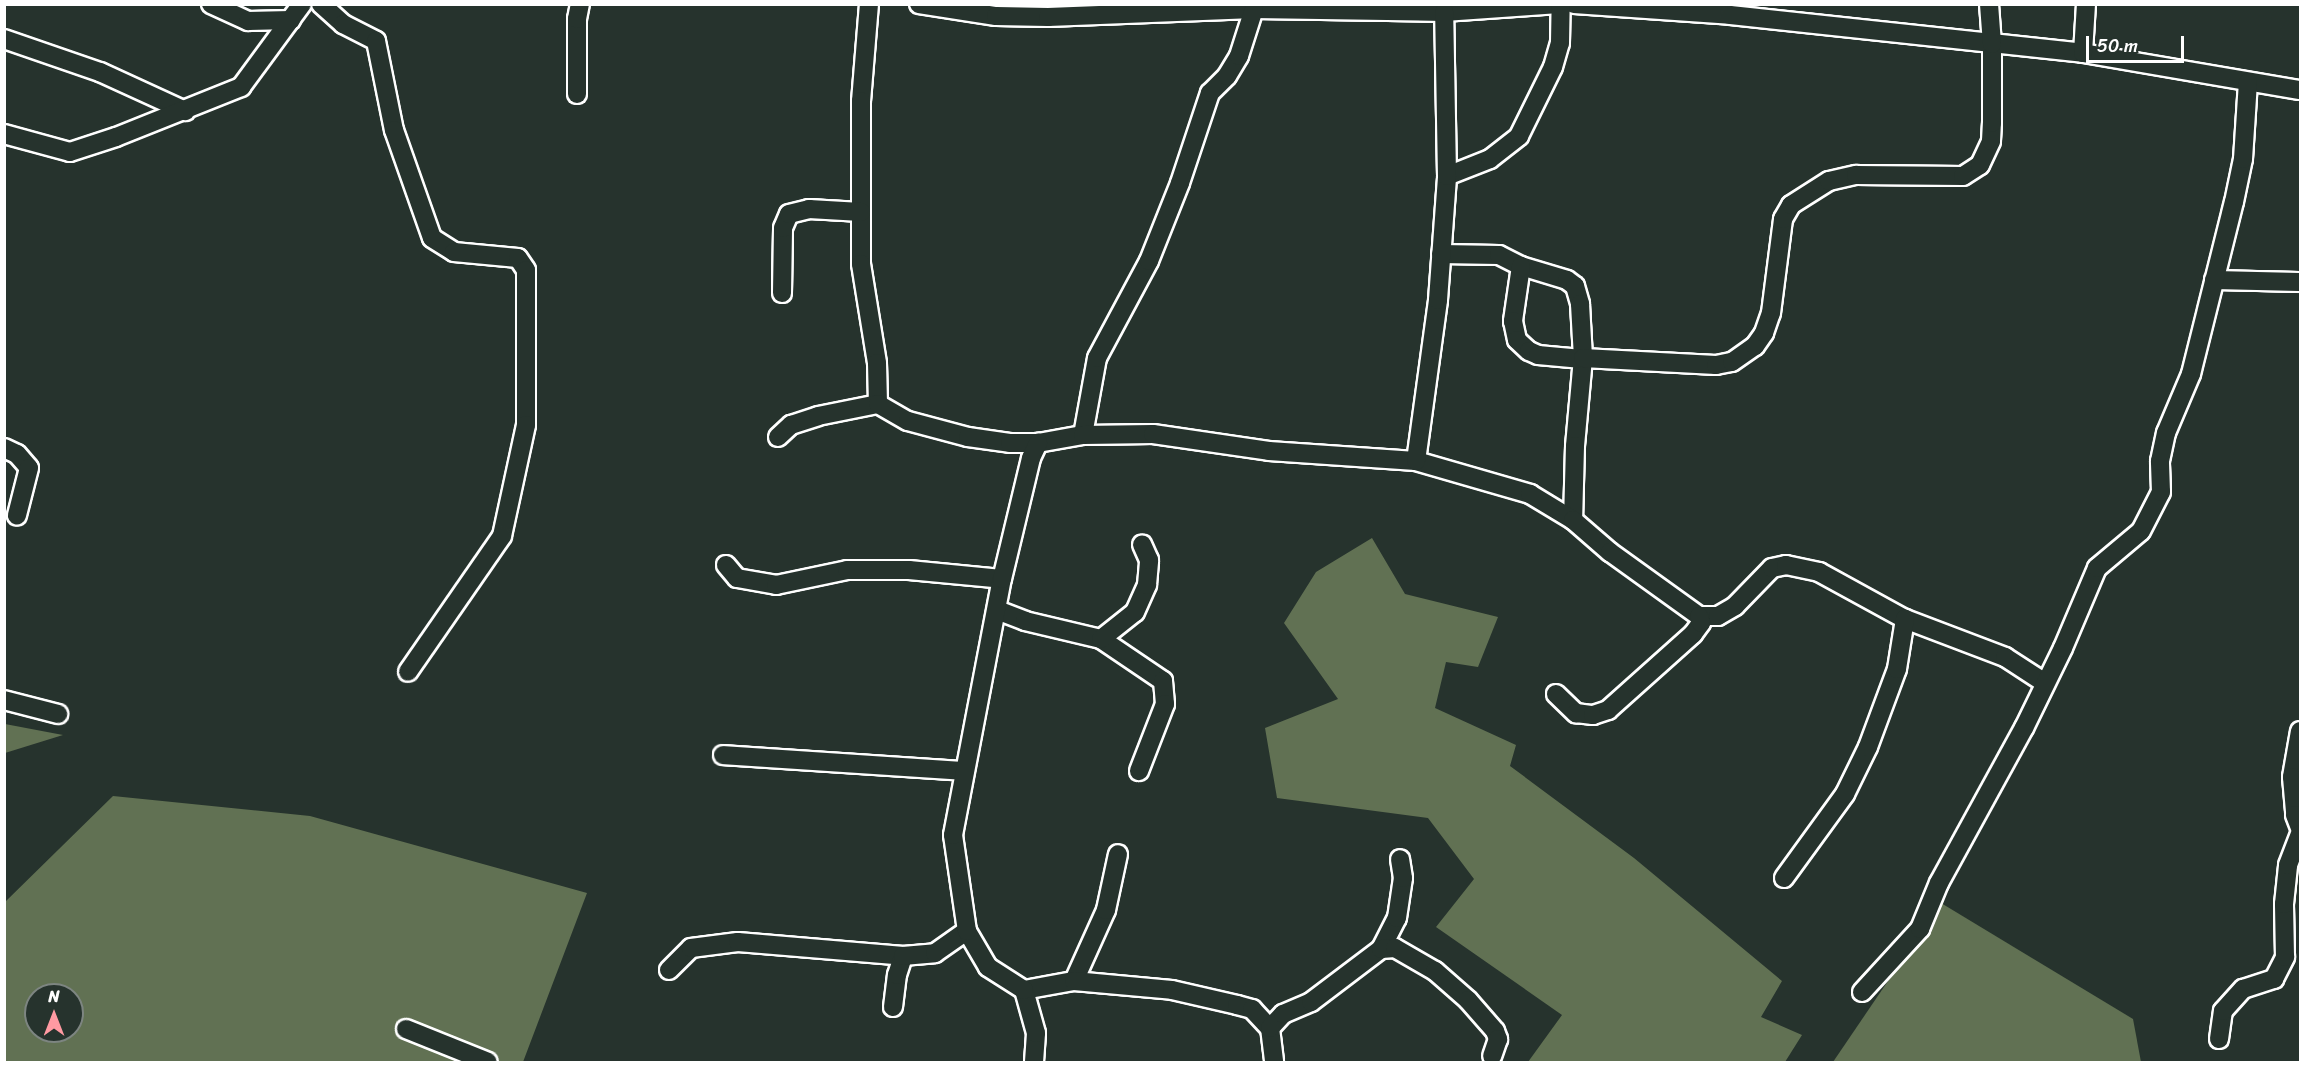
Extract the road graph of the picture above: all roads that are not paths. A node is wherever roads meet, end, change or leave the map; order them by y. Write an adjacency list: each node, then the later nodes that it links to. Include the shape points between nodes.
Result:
1 (211, 4): 16 (street, via 248,21)
2 (302, 4): 16 (street)
3 (321, 4): 48 (street, via 343,24 375,40 393,130 432,238 454,252 519,258 526,270 526,425 502,536)
4 (580, 4): 22 (street)
5 (869, 4): 26 (street, via 861,101)
6 (919, 4): 14 (street, via 996,16)
7 (1560, 4): 15 (street); 25 (street, via 1560,43 1553,67 1519,136 1490,159)
8 (1574, 4): 13 (street)
9 (1989, 4): 18 (street)
10 (2086, 4): 19 (street)
11 (1282, 7): 12 (street); 15 (street)
12 (1254, 9): 14 (street); 34 (street, via 1239,56 1210,93 1149,261 1097,358)
13 (1730, 10): 18 (street)
14 (1047, 11)
15 (1444, 12): 25 (street)
16 (291, 20): 23 (street, via 241,87)
17 (4, 39): 23 (street, via 100,72)
18 (1992, 44): 19 (street); 32 (street, via 1991,141 1980,165 1963,176 1856,175 1829,181 1791,205 1783,219 1771,313 1764,333 1744,355 1716,365)
19 (2083, 53): 20 (street)
20 (2248, 82): 21 (street); 29 (street, via 2243,159)
21 (2301, 90)
22 (577, 94)
23 (185, 111): 24 (street, via 70,152)
24 (4, 134)
25 (1447, 176): 27 (street)
26 (861, 212): 31 (street, via 809,209 789,214 783,228); 33 (street, via 861,264 877,363)
27 (1441, 254): 28 (street, via 1499,255); 38 (street)
28 (1521, 266): 32 (street, via 1552,274 1575,286 1580,304); 32 (street, via 1513,321 1517,340 1538,355)
29 (2214, 280): 30 (street); 49 (street, via 2191,374 2166,433 2160,461 2161,492 2141,531 2097,568)
30 (2301, 282)
31 (782, 293)
32 (1582, 359): 40 (street)
33 (878, 404): 35 (street, via 818,416 791,425); 36 (street, via 908,421 968,437)
34 (1083, 435): 36 (street); 38 (street, via 1153,434 1269,451)
35 (778, 437)
36 (1038, 443): 43 (street)
37 (4, 447): 39 (street, via 17,454 29,468)
38 (1416, 461): 40 (street, via 1530,494)
39 (17, 515)
40 (1573, 520): 45 (street, via 1610,552)
41 (1142, 544): 47 (street, via 1149,560 1147,585 1135,612)
42 (726, 565): 43 (street, via 737,578 776,585 847,570 909,570)
43 (1002, 579): 44 (street)
44 (997, 610): 47 (street, via 1025,621); 55 (street)
45 (1699, 616): 46 (street, via 1718,616 1735,606 1772,568 1786,565 1819,572); 50 (street, via 1701,623 1693,634 1608,710 1593,715 1576,713)
46 (1905, 619): 49 (street, via 2005,657); 61 (street, via 1897,669 1868,747 1845,794)
47 (1101, 639): 56 (street, via 1163,681 1165,704)
48 (408, 672)
49 (2045, 683): 69 (street, via 1939,883 1920,929)
50 (1556, 694)
51 (4, 700): 52 (street)
52 (58, 714)
53 (2301, 731): 57 (street, via 2292,777 2295,815)
54 (723, 755): 55 (street)
55 (964, 771): 62 (street, via 953,835)
56 (1139, 771)
57 (2301, 828)
58 (2301, 834): 65 (street, via 2288,866 2284,904)
59 (1118, 854): 67 (street, via 1106,910)
60 (1400, 859): 63 (street, via 1403,878 1397,918)
61 (1784, 878)
62 (967, 931): 64 (street, via 935,953); 68 (street, via 988,967)
63 (1381, 949): 71 (street, via 1311,1002 1283,1014); 74 (street, via 1395,948 1416,958 1468,1000 1495,1031 1498,1039)
64 (903, 957): 66 (street, via 738,942 691,948); 70 (street)
65 (2293, 962): 73 (street, via 2274,980 2243,989 2223,1011)
66 (669, 970)
67 (1074, 981): 68 (street); 71 (street, via 1215,998 1252,1009)
68 (1024, 990): 76 (street, via 1036,1033)
69 (1862, 992)
70 (893, 1006)
71 (1270, 1028): 77 (street)
72 (406, 1029): 75 (street)
73 (2219, 1039)
74 (1491, 1056)
75 (488, 1062)
76 (1035, 1062)
77 (1274, 1062)

